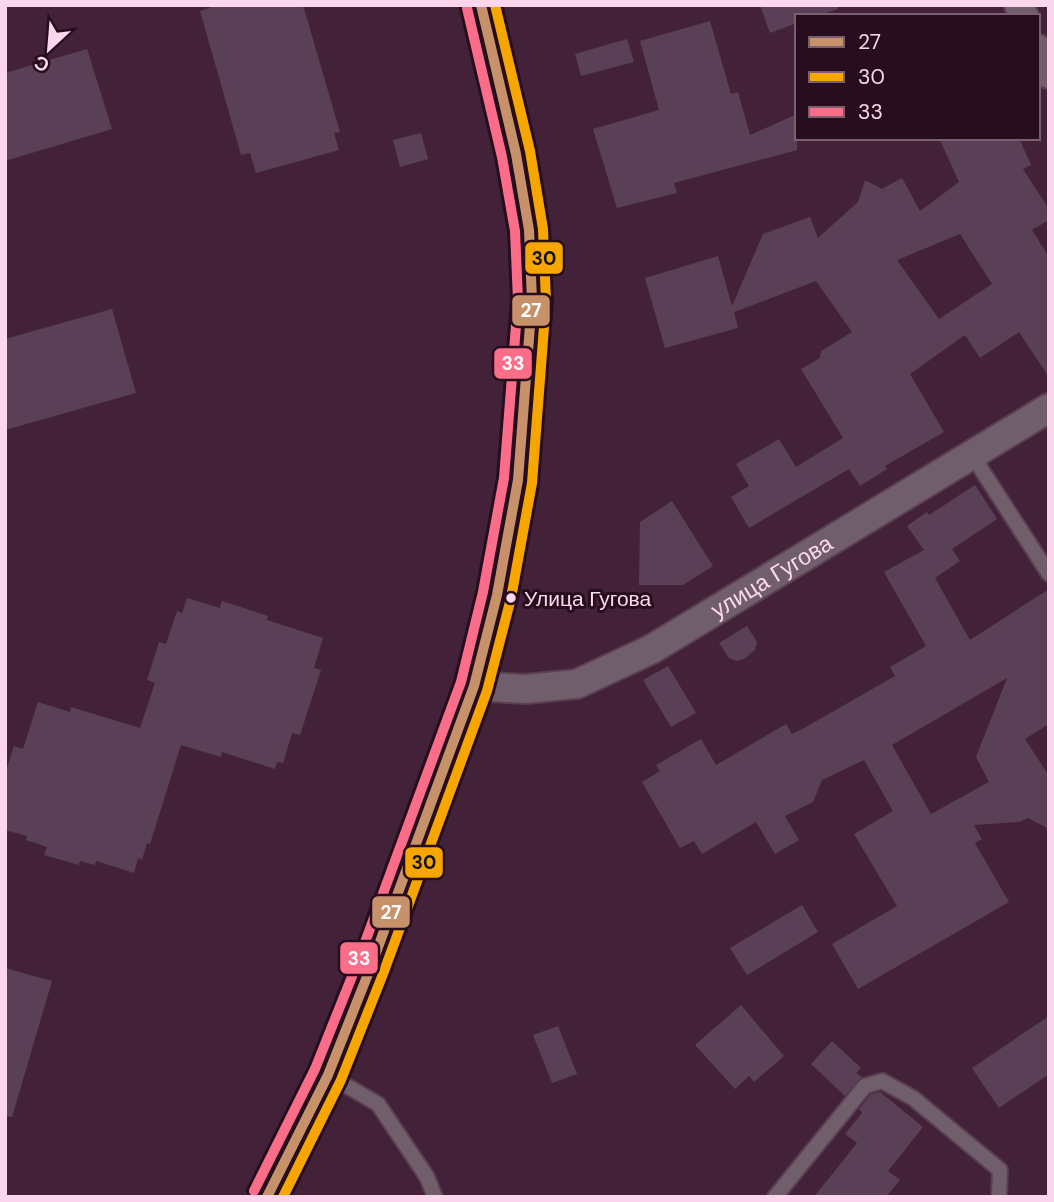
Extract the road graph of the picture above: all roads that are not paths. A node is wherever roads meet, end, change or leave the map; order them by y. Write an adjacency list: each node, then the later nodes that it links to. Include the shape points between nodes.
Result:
1 (481, 5): 7 (main road, via 516,154 529,230 532,300 519,480)
2 (1040, 54): 3 (street)
3 (1049, 74)
4 (1049, 408): 5 (street, улица Гугова)
5 (972, 455): 6 (lane); 7 (street, улица Гугова, via 652,649 577,684 525,689)
6 (1049, 574)
7 (474, 686): 8 (main road)
8 (328, 1074): 9 (main road); 10 (lane, via 378,1104 427,1177)
9 (267, 1197)
10 (435, 1197)
11 (775, 1197): 12 (lane, via 865,1086 883,1081 913,1098 1000,1170)
12 (999, 1197)

